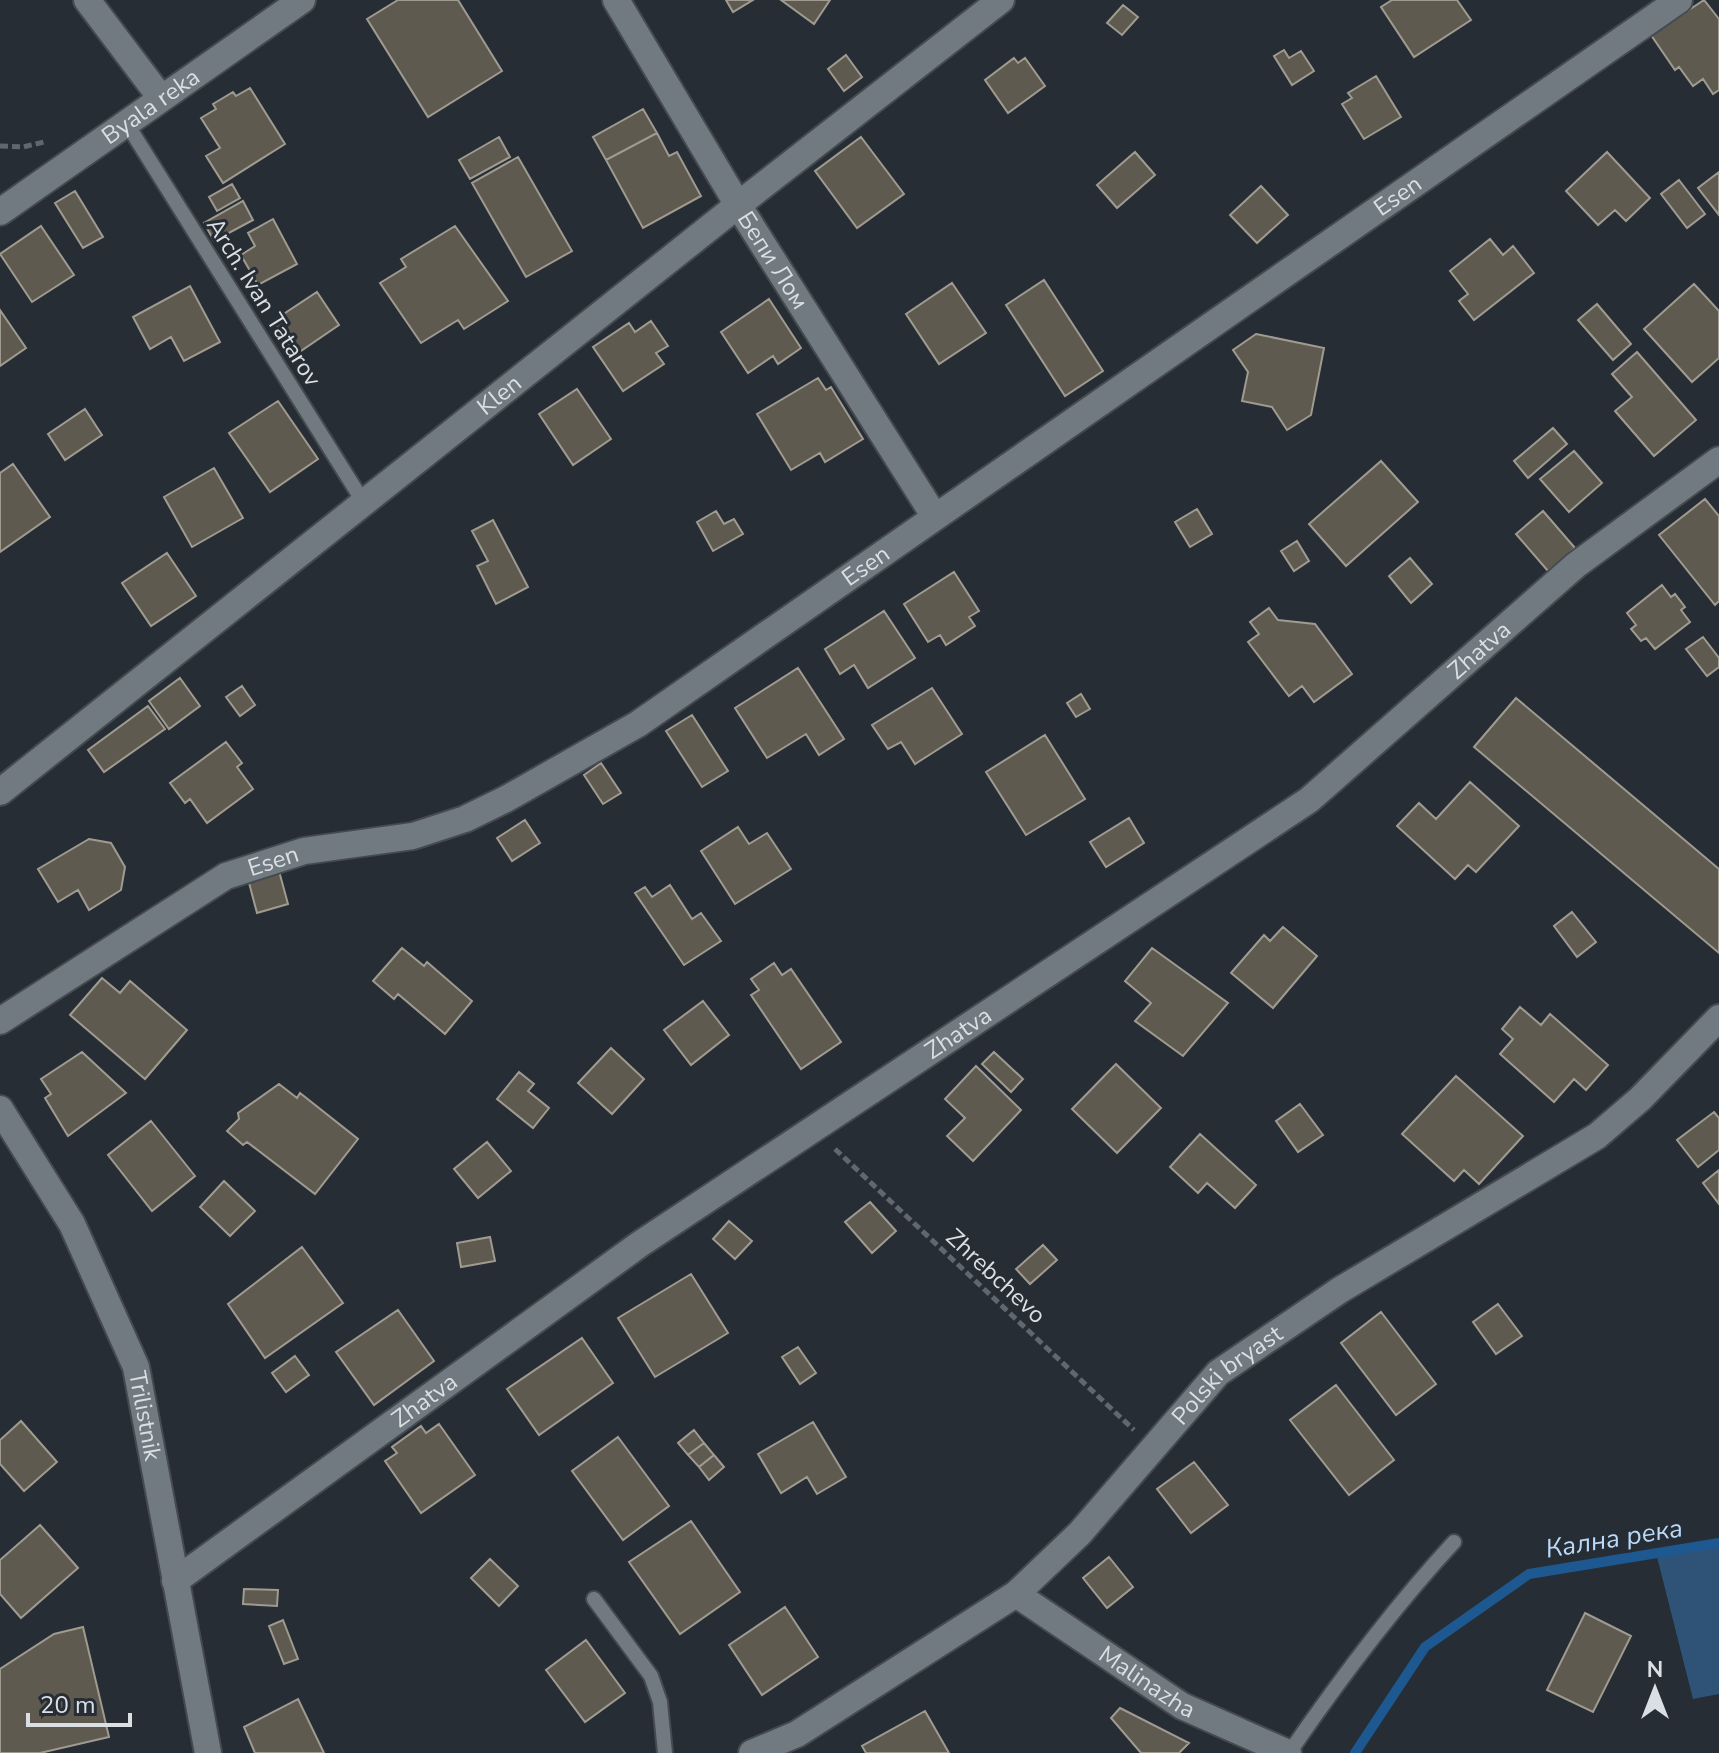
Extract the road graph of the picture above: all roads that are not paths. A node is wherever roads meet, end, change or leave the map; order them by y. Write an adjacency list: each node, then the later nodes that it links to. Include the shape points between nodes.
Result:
1 (87, 0): 6 (street)
2 (302, 0): 6 (street, Byala reka)
3 (616, 0): 8 (street, Бепи Лом)
4 (1001, 0): 8 (street, Klen)
5 (1679, 0): 12 (street, Esen)
6 (161, 98): 7 (street, Byala reka)
7 (127, 124): 9 (street, Byala reka); 11 (lane, Arch. Ivan Tatarov)
8 (738, 205): 11 (street, Klen); 12 (street, Бепи Лом)
9 (0, 212)
10 (1719, 460): 18 (street, Zhatva, via 1576,565 1309,800 640,1244)
11 (364, 503): 13 (street, Klen)
12 (935, 517): 15 (street, Esen, via 638,724 506,799 413,836 304,851 226,876)
13 (0, 792)
14 (1719, 1018): 19 (street, Polski bryast, via 1597,1136 1340,1290 1218,1373 1080,1533)
15 (0, 1021)
16 (0, 1109): 18 (street, Trilistnik, via 72,1224 136,1367)
17 (1454, 1542): 24 (lane, via 1396,1607)
18 (175, 1581): 21 (street, Trilistnik)
19 (1016, 1594): 23 (street, Polski bryast, via 797,1734); 24 (street, Malinazha, via 1182,1706)
20 (594, 1599): 22 (lane, via 651,1676 660,1702)
21 (208, 1753)
22 (665, 1753)
23 (752, 1753)
24 (1288, 1753)

